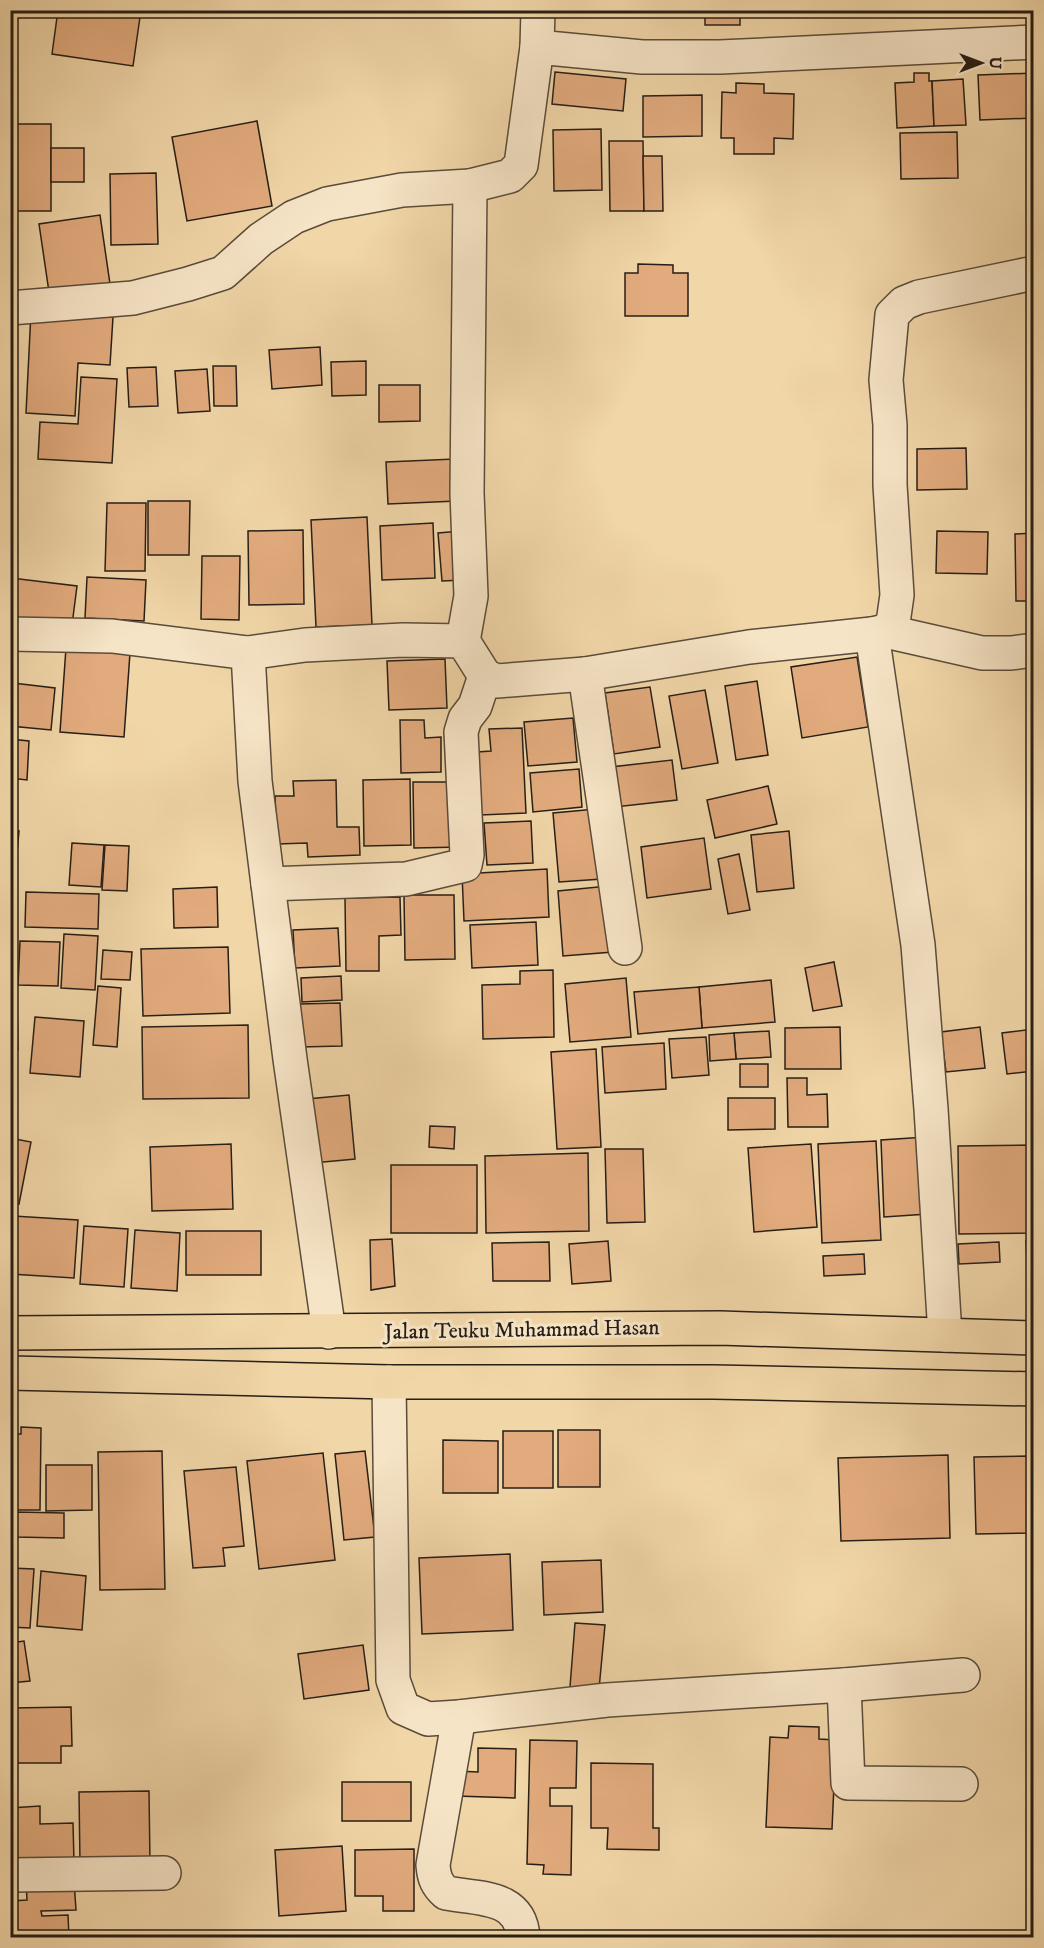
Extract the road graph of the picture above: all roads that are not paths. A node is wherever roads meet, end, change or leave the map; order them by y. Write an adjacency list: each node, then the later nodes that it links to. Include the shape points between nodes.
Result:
1 (538, 10): 3 (street)
2 (1034, 42): 3 (street, via 709,57 642,57)
3 (537, 46): 4 (street, via 521,165 510,176)
4 (470, 186): 6 (street, via 402,190 327,204 294,217 261,239 224,273 188,284 133,298); 9 (street, via 467,493 471,596)
5 (1034, 273): 7 (street, via 919,297 904,303 892,315 886,380 897,595 893,623)
6 (10, 308)
7 (879, 633): 10 (street, via 982,654); 12 (street, via 749,647); 18 (street, via 918,945)
8 (10, 634): 11 (street, via 112,636)
9 (463, 641): 11 (street, via 305,645); 13 (street)
10 (1034, 650)
11 (248, 654): 14 (street, via 255,781)
12 (585, 674): 13 (street, via 497,681); 15 (street)
13 (485, 676): 14 (street, via 461,732 465,865 406,879)
14 (268, 884): 16 (street)
15 (625, 948)
16 (329, 1332): 17 (highway, Jalan Teuku Muhammad Hasan); 18 (highway, Jalan Teuku Muhammad Hasan, via 720,1328)
17 (10, 1333)
18 (945, 1335): 19 (highway, Jalan Teuku Muhammad Hasan)
19 (1034, 1338)
20 (10, 1373): 21 (highway)
21 (389, 1382): 22 (highway, via 701,1382); 25 (street, via 393,1680 403,1708 428,1719)
22 (1034, 1389)
23 (963, 1675): 24 (street)
24 (844, 1685): 25 (street, via 607,1700); 26 (street, via 848,1783)
25 (459, 1717): 29 (street, via 434,1878 446,1893 506,1904 520,1919)
26 (961, 1784)
27 (164, 1873): 28 (street)
28 (10, 1875)
29 (524, 1938)

